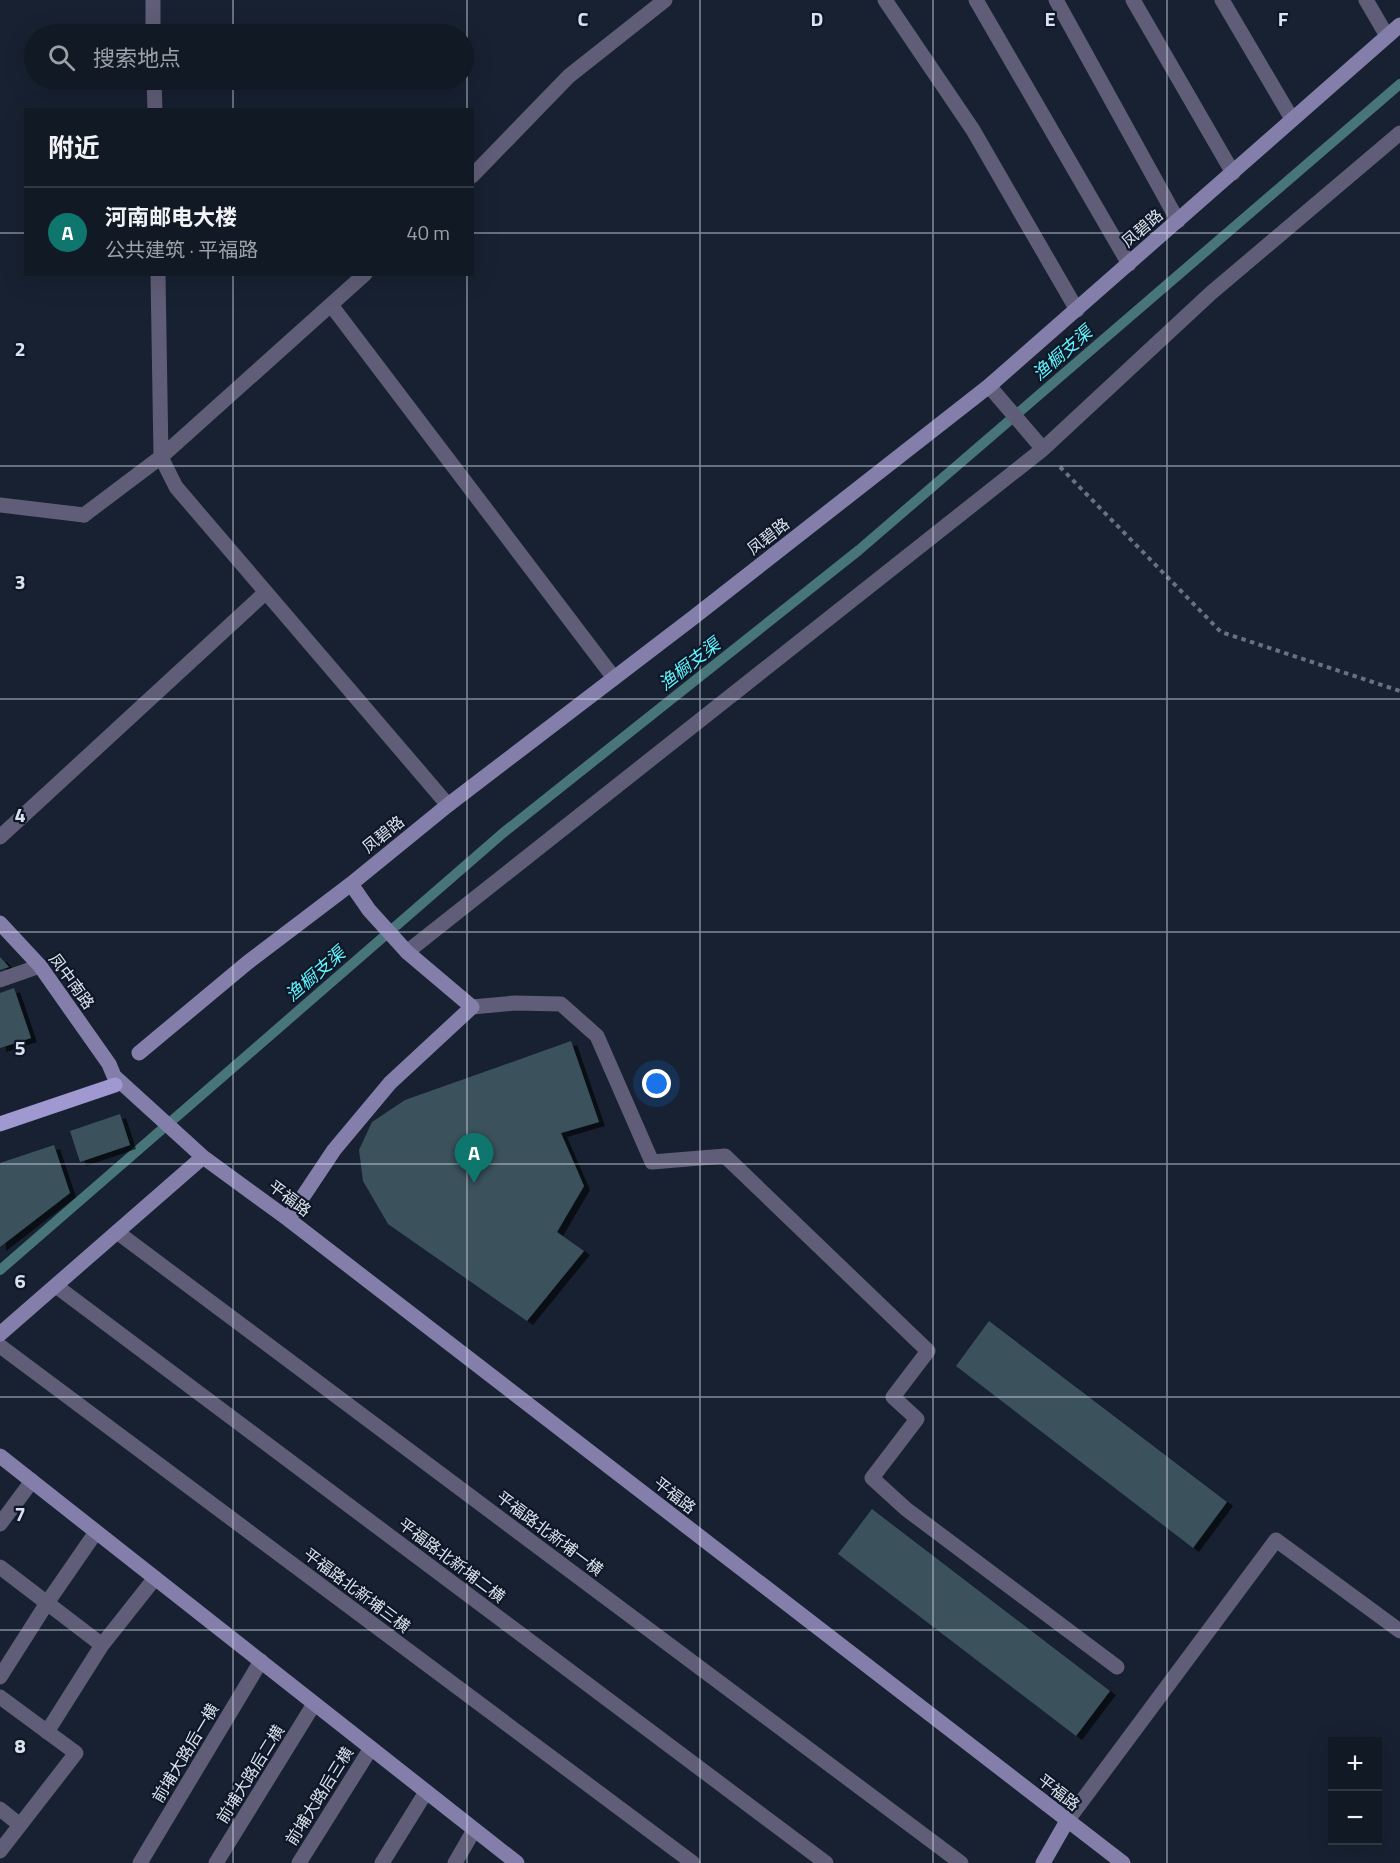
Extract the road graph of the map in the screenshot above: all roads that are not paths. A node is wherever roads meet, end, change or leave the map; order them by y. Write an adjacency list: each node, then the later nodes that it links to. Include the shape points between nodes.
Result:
1 (153, 0): 9 (street)
2 (665, 0): 17 (street, via 569,76)
3 (885, 0): 23 (street, via 973,130)
4 (976, 0): 19 (street)
5 (1056, 0): 18 (street)
6 (1133, 0): 16 (street)
7 (1222, 0): 14 (street)
8 (1366, 0): 11 (street)
9 (153, 24)
10 (1400, 25): 11 (street, 凤碧路)
11 (1387, 36): 14 (street, 凤碧路)
12 (154, 90): 13 (street)
13 (155, 108)
14 (1292, 119): 16 (street, 凤碧路)
15 (1400, 133): 25 (street, via 1211,293)
16 (1233, 173): 18 (street, 凤碧路)
17 (474, 174)
18 (1178, 220): 19 (street, 凤碧路)
19 (1129, 264): 23 (street, 凤碧路)
20 (158, 276): 26 (street)
21 (363, 276): 22 (street)
22 (332, 304): 26 (street); 29 (street)
23 (1077, 310): 24 (street, 凤碧路)
24 (989, 386): 25 (street); 29 (street, 凤碧路)
25 (1043, 450): 34 (street)
26 (161, 457): 27 (street, via 84,515); 28 (street, via 176,487)
27 (0, 505)
28 (266, 592): 30 (street); 31 (street)
29 (614, 678): 30 (street, 凤碧路)
30 (448, 805): 32 (street, 凤碧路)
31 (0, 837)
32 (351, 884): 34 (street); 38 (street, 凤碧路, via 247,963)
33 (0, 923): 35 (street, 凤中南路)
34 (407, 952): 37 (street)
35 (40, 966): 36 (street); 40 (street, 凤中南路, via 114,1076)
36 (0, 980)
37 (472, 1007): 43 (street, via 390,1083 334,1150); 58 (street, via 561,1004 597,1036 652,1162 725,1156 928,1350 893,1397 916,1419 872,1478 906,1509)
38 (139, 1053)
39 (115, 1085): 41 (main road)
40 (150, 1109): 42 (street, 平福路)
41 (0, 1124)
42 (203, 1157): 43 (street, 平福路); 44 (street)
43 (288, 1219): 66 (street, 平福路)
44 (117, 1232): 45 (street); 78 (street, 平福路北新埔一横)
45 (56, 1286): 46 (street); 77 (street, 平福路北新埔二横)
46 (0, 1334)
47 (0, 1346): 76 (street, 平福路北新埔三横)
48 (0, 1456): 49 (street)
49 (32, 1482): 50 (street); 51 (street)
50 (0, 1524)
51 (96, 1532): 53 (street); 54 (street)
52 (0, 1567): 54 (street)
53 (155, 1578): 56 (street); 57 (street)
54 (47, 1603): 56 (street); 59 (street)
55 (1400, 1632): 66 (street, via 1276,1540)
56 (102, 1645): 62 (street)
57 (261, 1661): 61 (street); 70 (street, 前埔大路后一横)
58 (1117, 1667)
59 (0, 1677)
60 (0, 1697): 62 (street)
61 (314, 1704): 63 (street); 71 (street, 前埔大路后二横)
62 (47, 1732): 67 (street, via 76,1753)
63 (370, 1748): 64 (street); 72 (street, 前埔大路后三横)
64 (426, 1792): 68 (street); 73 (street)
65 (0, 1809): 67 (street)
66 (1067, 1821): 79 (street); 80 (street, 平福路)
67 (20, 1825): 69 (street)
68 (474, 1830): 74 (street); 75 (street)
69 (0, 1851)
70 (140, 1863)
71 (216, 1863)
72 (299, 1863)
73 (382, 1863)
74 (455, 1863)
75 (517, 1863)
76 (693, 1863)
77 (826, 1863)
78 (962, 1863)
79 (1043, 1863)
80 (1123, 1863)

